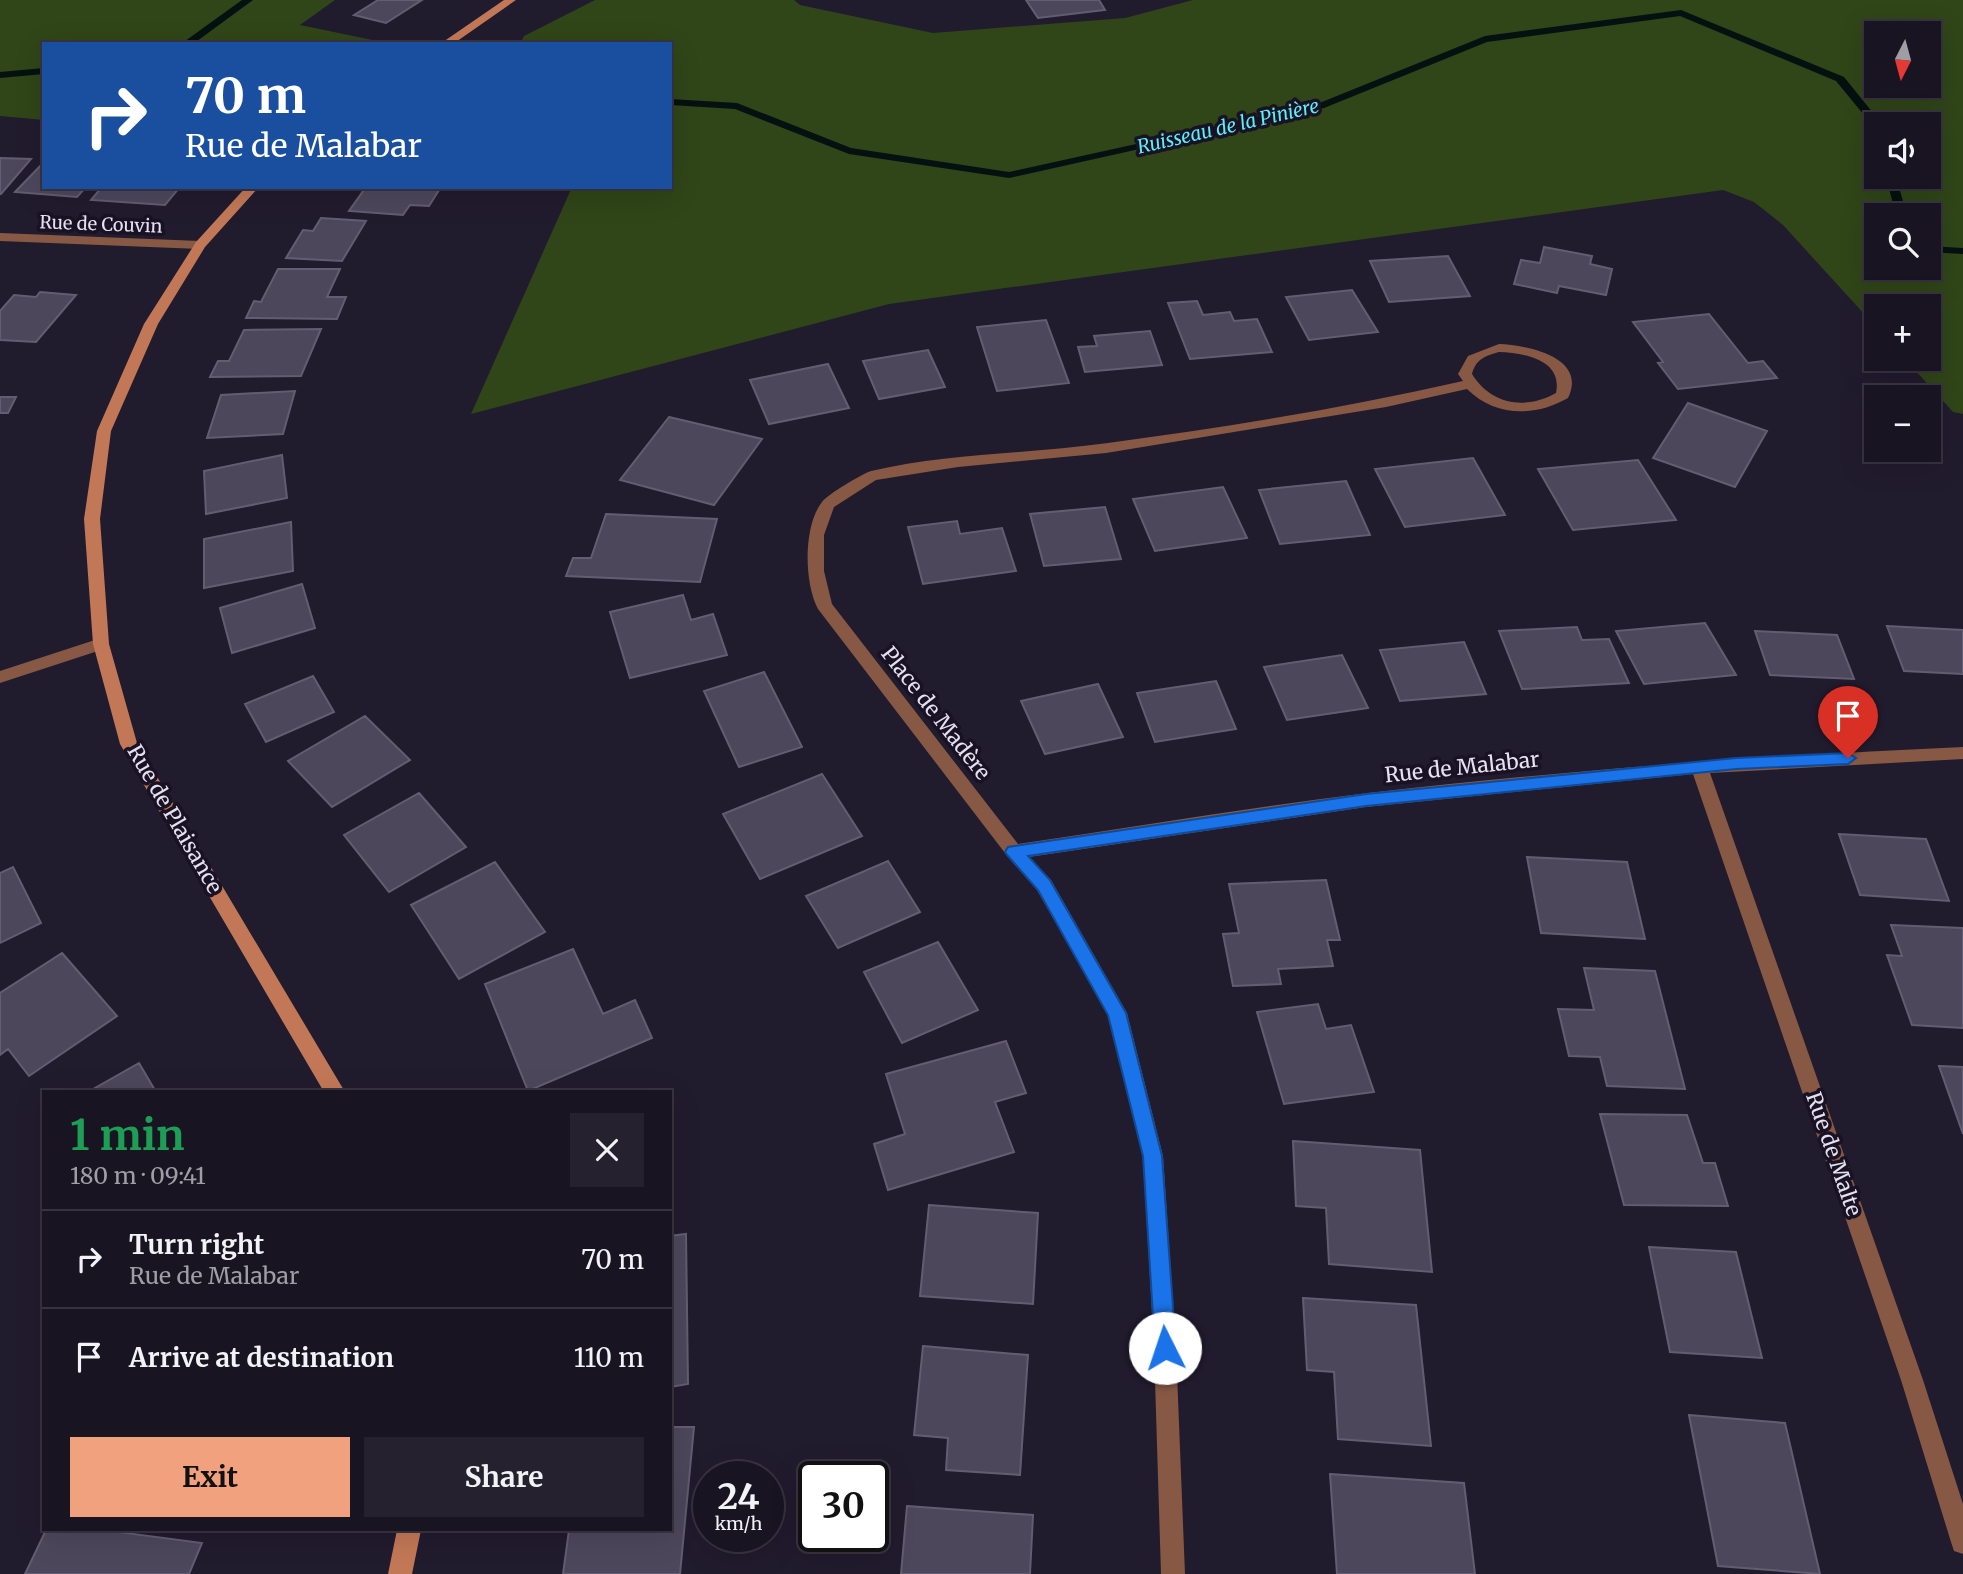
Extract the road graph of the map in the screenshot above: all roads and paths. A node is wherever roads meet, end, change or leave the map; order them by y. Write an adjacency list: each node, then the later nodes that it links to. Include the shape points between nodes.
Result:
1 (511, 0): 2 (street)
2 (448, 42)
3 (251, 189): 5 (street, Rue de Plaisance)
4 (0, 237): 5 (street, Rue de Couvin)
5 (200, 245): 7 (street, Rue de Plaisance, via 151,324 104,431 92,519)
6 (1469, 384): 6 (street, via 1466,365 1473,357 1515,348 1552,362 1565,375 1567,386 1554,402 1525,408 1492,401); 11 (street, Place de Madère, via 1386,403 1106,448 958,462 872,476 828,504 816,535 824,605)
7 (101, 644): 8 (street); 12 (street, Rue de Plaisance, via 129,744)
8 (0, 677)
9 (1963, 753): 10 (street, Rue de Malabar)
10 (1699, 768): 11 (street, Rue de Malabar, via 1366,800); 14 (street, Rue de Malte, via 1908,1367)
11 (1014, 852): 16 (street, Place de Madère, via 1044,885 1117,1013 1153,1156)
12 (334, 1090)
13 (409, 1531): 15 (street)
14 (1963, 1542)
15 (400, 1574)
16 (1173, 1574)

